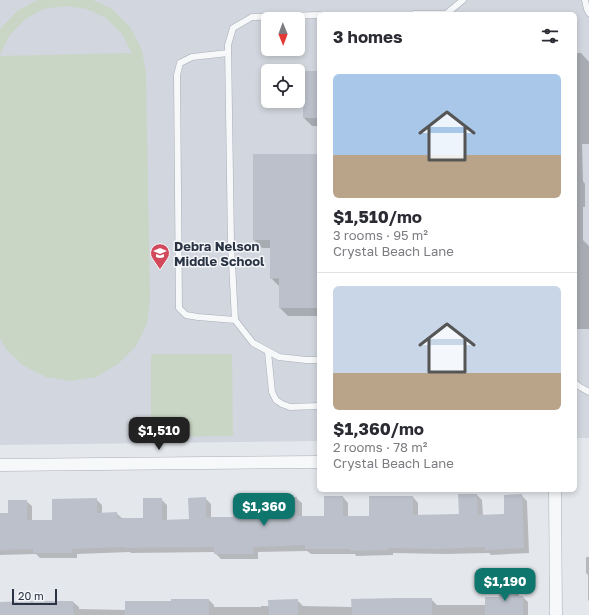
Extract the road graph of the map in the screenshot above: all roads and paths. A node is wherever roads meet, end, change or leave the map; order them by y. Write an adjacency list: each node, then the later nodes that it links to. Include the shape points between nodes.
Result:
1 (463, 0): 3 (lane)
2 (586, 0): 4 (lane)
3 (448, 12)
4 (589, 13)
5 (317, 15): 6 (lane, via 252,17 234,28)
6 (228, 53): 7 (lane, via 230,244); 7 (lane, via 192,56 180,63 177,75 179,308 186,315)
7 (235, 320): 8 (lane, via 253,344)
8 (268, 352): 9 (lane, via 279,357); 12 (lane, via 272,392 276,400 290,407)
9 (317, 360)
10 (577, 384): 11 (lane)
11 (589, 392)
12 (317, 406)
13 (317, 462): 14 (street)
14 (0, 465)
15 (555, 492): 16 (street)
16 (556, 615)

